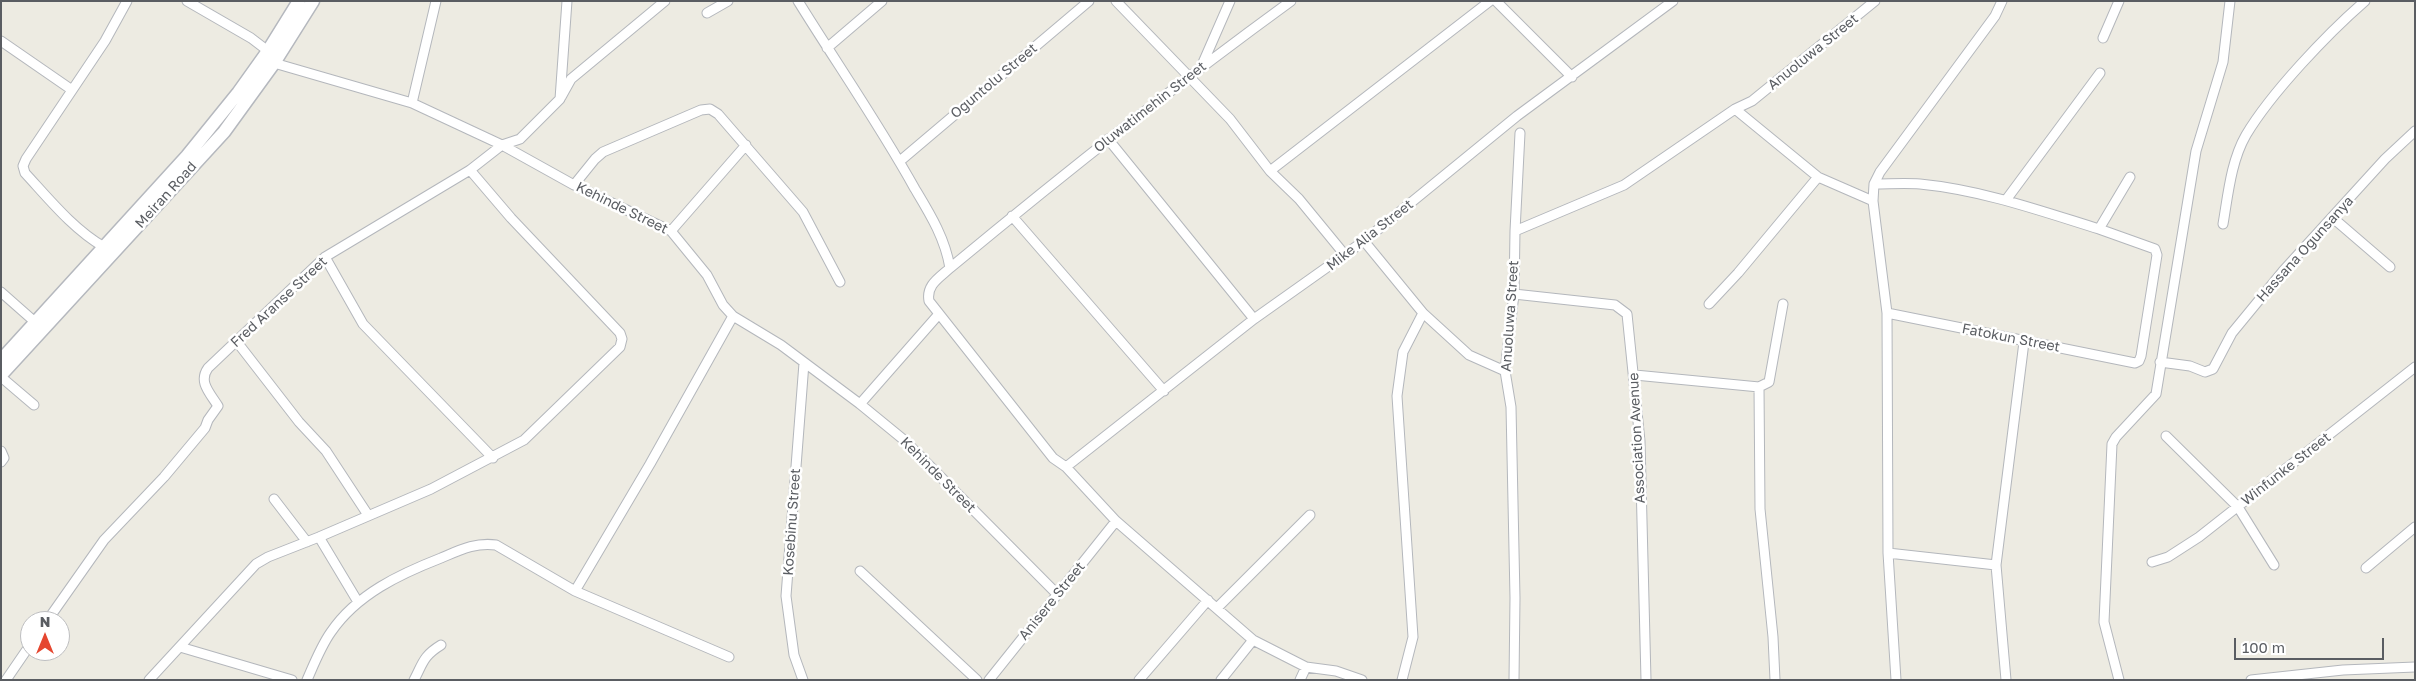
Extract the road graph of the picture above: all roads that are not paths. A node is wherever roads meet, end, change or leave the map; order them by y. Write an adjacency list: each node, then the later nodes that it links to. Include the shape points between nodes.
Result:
1 (127, 1): 33 (street)
2 (187, 1): 27 (street)
3 (299, 1): 27 (main road, Meiran Road)
4 (313, 1): 28 (main road, Meiran Road)
5 (436, 1): 35 (street)
6 (567, 1): 34 (street)
7 (665, 1): 34 (street, Fred Aranse Street, via 571,79)
8 (728, 1): 23 (street)
9 (798, 1): 26 (street)
10 (882, 1): 26 (street)
11 (1089, 1): 42 (street, Oguntolu Street)
12 (1116, 1): 32 (street)
13 (1230, 1): 29 (street)
14 (1291, 1): 29 (street, Oluwatimehin Street)
15 (1490, 1): 44 (street)
16 (1496, 1): 31 (street)
17 (1673, 1): 31 (street, Mike Alia Street)
18 (1875, 1): 36 (street, Anuoluwa Street, via 1752,102)
19 (2002, 1): 47 (street, via 1995,16)
20 (2119, 1): 24 (street)
21 (2230, 1): 77 (street, via 2223,62 2196,151)
22 (2365, 1): 53 (street, via 2296,71 2245,136 2231,177)
23 (707, 13)
24 (2104, 38)
25 (1, 41): 33 (street)
26 (827, 48): 42 (street)
27 (268, 51): 58 (main road, Meiran Road, via 187,156)
28 (274, 63): 35 (street, Kehinde Street); 82 (main road, Meiran Road, via 224,132)
29 (1201, 66): 32 (street, Oluwatimehin Street)
30 (2100, 73): 49 (street)
31 (1572, 77): 57 (street, Mike Alia Street, via 1517,116)
32 (1188, 78): 39 (street, Oluwatimehin Street); 44 (street, via 1230,119)
33 (72, 90): 58 (street, via 23,166 25,173 65,215)
34 (560, 99): 40 (street, Fred Aranse Street, via 520,139)
35 (412, 104): 40 (street, Kehinde Street)
36 (1735, 110): 45 (street); 56 (street, Anuoluwa Street, via 1624,185)
37 (2415, 131): 52 (street, Hassana Ogunsanya, via 2385,159)
38 (1520, 134): 56 (street)
39 (1108, 139): 51 (street, Oluwatimehin Street); 72 (street)
40 (502, 145): 43 (street, Fred Aranse Street); 48 (street, Kehinde Street)
41 (746, 146): 48 (street, via 718,114 710,109 701,110 603,152); 55 (street); 63 (street, via 803,212)
42 (900, 161): 62 (street, via 940,234)
43 (470, 170): 60 (street, Fred Aranse Street); 89 (street, via 620,333 622,339 620,347 534,432)
44 (1270, 171): 59 (street, via 1299,199)
45 (1818, 177): 50 (street); 66 (street)
46 (2130, 177): 54 (street)
47 (1874, 184): 49 (street, via 1919,184); 50 (street)
48 (574, 185): 55 (street, Kehinde Street)
49 (2006, 200): 54 (street)
50 (1873, 201): 69 (street)
51 (1012, 216): 62 (street, Oluwatimehin Street); 84 (street)
52 (2333, 218): 61 (street); 77 (street, Hassana Ogunsanya, via 2283,271 2232,333 2213,369 2205,372 2190,366)
53 (2223, 224)
54 (2099, 229): 75 (street, Fatokun Street, via 2155,248 2157,254 2141,356 2135,363)
55 (671, 231): 71 (street, Kehinde Street, via 707,276 723,306)
56 (1515, 231): 65 (street, Anuoluwa Street)
57 (1364, 241): 59 (street, Mike Alia Street); 68 (street)
58 (104, 247): 73 (main road, Meiran Road)
59 (1345, 255): 72 (street, Mike Alia Street)
60 (325, 257): 74 (street, Fred Aranse Street); 89 (street, via 364,324)
61 (2390, 267)
62 (950, 268): 70 (street, Oluwatimehin Street, via 931,285 928,294 929,301)
63 (840, 282)
64 (1, 292): 73 (street)
65 (1514, 294): 80 (street, Anuoluwa Street); 81 (street, Association Avenue, via 1614,305 1627,314)
66 (1709, 304)
67 (1782, 304): 83 (street, via 1769,382)
68 (1423, 313): 80 (street, via 1468,355); 131 (street, via 1403,352 1397,396 1413,638)
69 (1887, 313): 75 (street, Fatokun Street); 100 (street)
70 (940, 314): 86 (street); 91 (street, via 1053,458)
71 (733, 316): 78 (street, Kehinde Street); 106 (street)
72 (1254, 319): 84 (street, Mike Alia Street)
73 (35, 322): 76 (main road, Meiran Road)
74 (237, 342): 94 (street, via 299,422 326,451); 111 (street, Fred Aranse Street, via 204,375 203,382 218,406 205,428 96,550)
75 (2024, 342): 102 (street)
76 (1, 360)
77 (2160, 362): 137 (street, via 2156,394 2112,444 2104,622)
78 (804, 363): 86 (street, Kehinde Street); 124 (street, Kosebinu Street, via 786,596 794,655)
79 (2415, 367): 93 (street, Winfunke Street)
80 (1505, 371): 132 (street, Anuoluwa Street, via 1511,407)
81 (1634, 375): 83 (street); 133 (street, Association Avenue, via 1640,441)
82 (1, 376): 85 (street)
83 (1758, 387): 134 (street, via 1760,509)
84 (1164, 391): 91 (street, Mike Alia Street)
85 (34, 404)
86 (860, 404): 107 (street, Kehinde Street, via 904,440)
87 (2166, 436): 93 (street)
88 (1, 451): 90 (street, via 4,458)
89 (492, 458): 94 (street, via 431,489)
90 (1, 462)
91 (1066, 468): 96 (street)
92 (274, 499): 99 (street)
93 (2238, 507): 101 (street, Winfunke Street, via 2176,552); 103 (street)
94 (368, 515): 98 (street)
95 (1310, 515): 110 (street)
96 (1116, 521): 107 (street, Anisere Street); 108 (street)
97 (2415, 527): 104 (street)
98 (319, 537): 99 (street); 109 (street)
99 (306, 542): 114 (street, via 256,564)
100 (1888, 553): 102 (street); 135 (street)
101 (2152, 562)
102 (1996, 565): 136 (street)
103 (2274, 565)
104 (2366, 568)
105 (860, 571): 125 (street)
106 (575, 592): 109 (street, via 496,545 485,543 417,567); 115 (street)
107 (1057, 594): 126 (street, Anisere Street)
108 (1208, 600): 110 (street); 127 (street)
109 (358, 602): 122 (street, via 332,631)
110 (1217, 608): 112 (street)
111 (54, 611)
112 (1254, 640): 117 (street); 128 (street)
113 (441, 645): 123 (street, via 425,657)
114 (180, 647): 120 (street); 121 (street)
115 (729, 657)
116 (20, 660): 119 (street)
117 (1306, 667): 129 (street); 130 (street, via 1336,671)
118 (2415, 667): 138 (street, via 2343,670)
119 (6, 680)
120 (149, 680)
121 (292, 680)
122 (307, 680)
123 (414, 680)
124 (803, 680)
125 (977, 680)
126 (989, 680)
127 (1139, 680)
128 (1221, 680)
129 (1300, 680)
130 (1362, 680)
131 (1402, 680)
132 (1514, 680)
133 (1646, 680)
134 (1775, 680)
135 (1896, 680)
136 (2006, 680)
137 (2119, 680)
138 (2251, 680)

